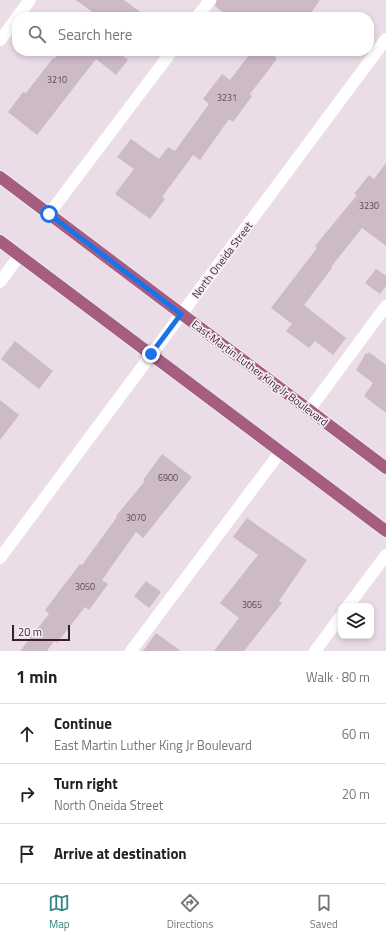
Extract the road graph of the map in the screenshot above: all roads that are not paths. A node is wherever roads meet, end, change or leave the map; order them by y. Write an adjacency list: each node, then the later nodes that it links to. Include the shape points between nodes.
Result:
1 (30, 0): 3 (street)
2 (210, 0): 4 (street)
3 (21, 12)
4 (202, 12)
5 (12, 24): 7 (street)
6 (386, 39): 8 (street, North Oneida Street)
7 (0, 40)
8 (374, 55)
9 (168, 56): 12 (street)
10 (373, 56): 17 (street, North Oneida Street)
11 (0, 177): 12 (main road, East Martin Luther King Jr Boulevard)
12 (49, 214): 17 (main road, East Martin Luther King Jr Boulevard)
13 (0, 241): 14 (main road)
14 (19, 256): 15 (street); 18 (main road)
15 (0, 282)
16 (386, 306): 19 (street)
17 (181, 314): 18 (street, North Oneida Street); 19 (main road, East Martin Luther King Jr Boulevard)
18 (151, 354): 20 (main road); 24 (street, North Oneida Street)
19 (308, 410): 21 (main road, East Martin Luther King Jr Boulevard)
20 (281, 451): 22 (main road); 27 (street)
21 (386, 468)
22 (386, 531)
23 (386, 555): 25 (street)
24 (0, 558)
25 (350, 603)
26 (338, 620): 28 (street)
27 (130, 651)
28 (315, 651)

